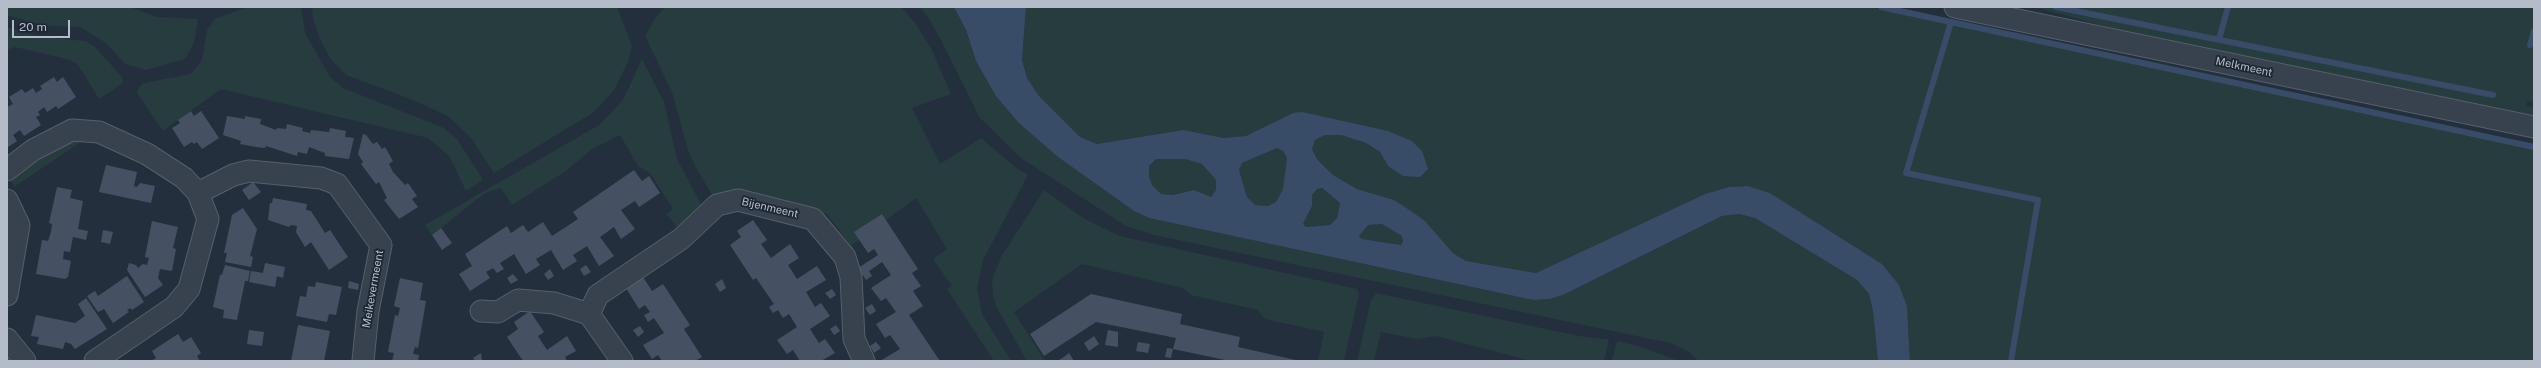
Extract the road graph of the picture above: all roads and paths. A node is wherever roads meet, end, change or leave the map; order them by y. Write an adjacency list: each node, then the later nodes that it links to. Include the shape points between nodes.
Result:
1 (1955, 7): 2 (street, Melkmeent)
2 (2534, 127)
3 (7, 170): 4 (street, via 33,150 72,130 99,132 147,154 184,178)
4 (198, 193): 11 (street, via 208,219 189,289 174,307); 12 (street, Meikevermeent, via 232,175 249,171 321,178 337,184 381,245 368,311)
5 (7, 200): 6 (street, via 19,225)
6 (7, 295)
7 (481, 311): 8 (street, via 498,312 518,300 554,303)
8 (589, 314): 13 (street); 14 (street, Bijenmeent, via 598,294 681,238 717,205 738,200 813,219 845,257 851,277 854,338)
9 (7, 339): 10 (street)
10 (25, 361)
11 (95, 361)
12 (363, 361)
13 (622, 361)
14 (864, 361)

